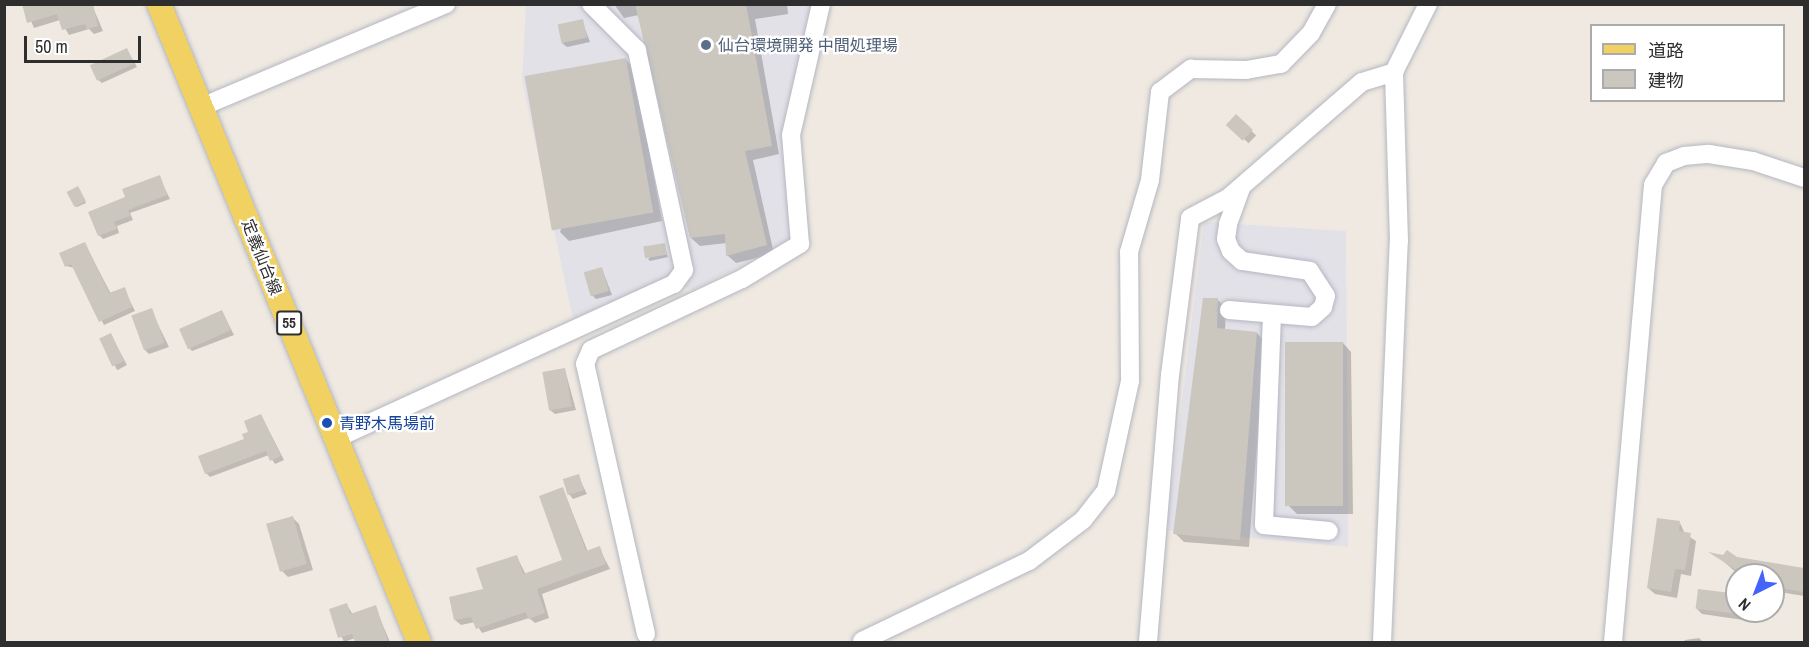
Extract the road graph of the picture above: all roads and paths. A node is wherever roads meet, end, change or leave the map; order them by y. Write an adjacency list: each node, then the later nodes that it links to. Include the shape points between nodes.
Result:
1 (159, 4): 8 (main road, 定義仙台線 / 55)
2 (446, 4): 8 (street)
3 (591, 4): 13 (street, via 637,50 684,270 674,284)
4 (821, 4): 15 (street, via 790,135 800,244 742,279 591,350 585,364)
5 (1327, 4): 16 (street, via 1311,33 1281,64 1246,70 1191,69 1160,92 1150,180 1129,252 1130,381 1106,491 1083,520 1029,561)
6 (1428, 4): 7 (street)
7 (1394, 72): 10 (street, via 1362,82); 19 (street, via 1399,241)
8 (201, 107): 13 (main road, 定義仙台線 / 55)
9 (1804, 178): 20 (street, via 1753,161 1709,154 1684,156 1666,163 1653,185)
10 (1241, 188): 12 (street, via 1228,224 1226,239 1231,251 1242,261 1310,272 1326,296 1323,307 1312,317); 18 (street, via 1190,218 1170,375)
11 (1229, 310): 12 (street)
12 (1272, 315): 14 (street, via 1264,525)
13 (337, 438): 17 (main road, 定義仙台線 / 55)
14 (1329, 531)
15 (646, 634)
16 (862, 641)
17 (419, 642)
18 (1148, 642)
19 (1382, 642)
20 (1613, 642)

